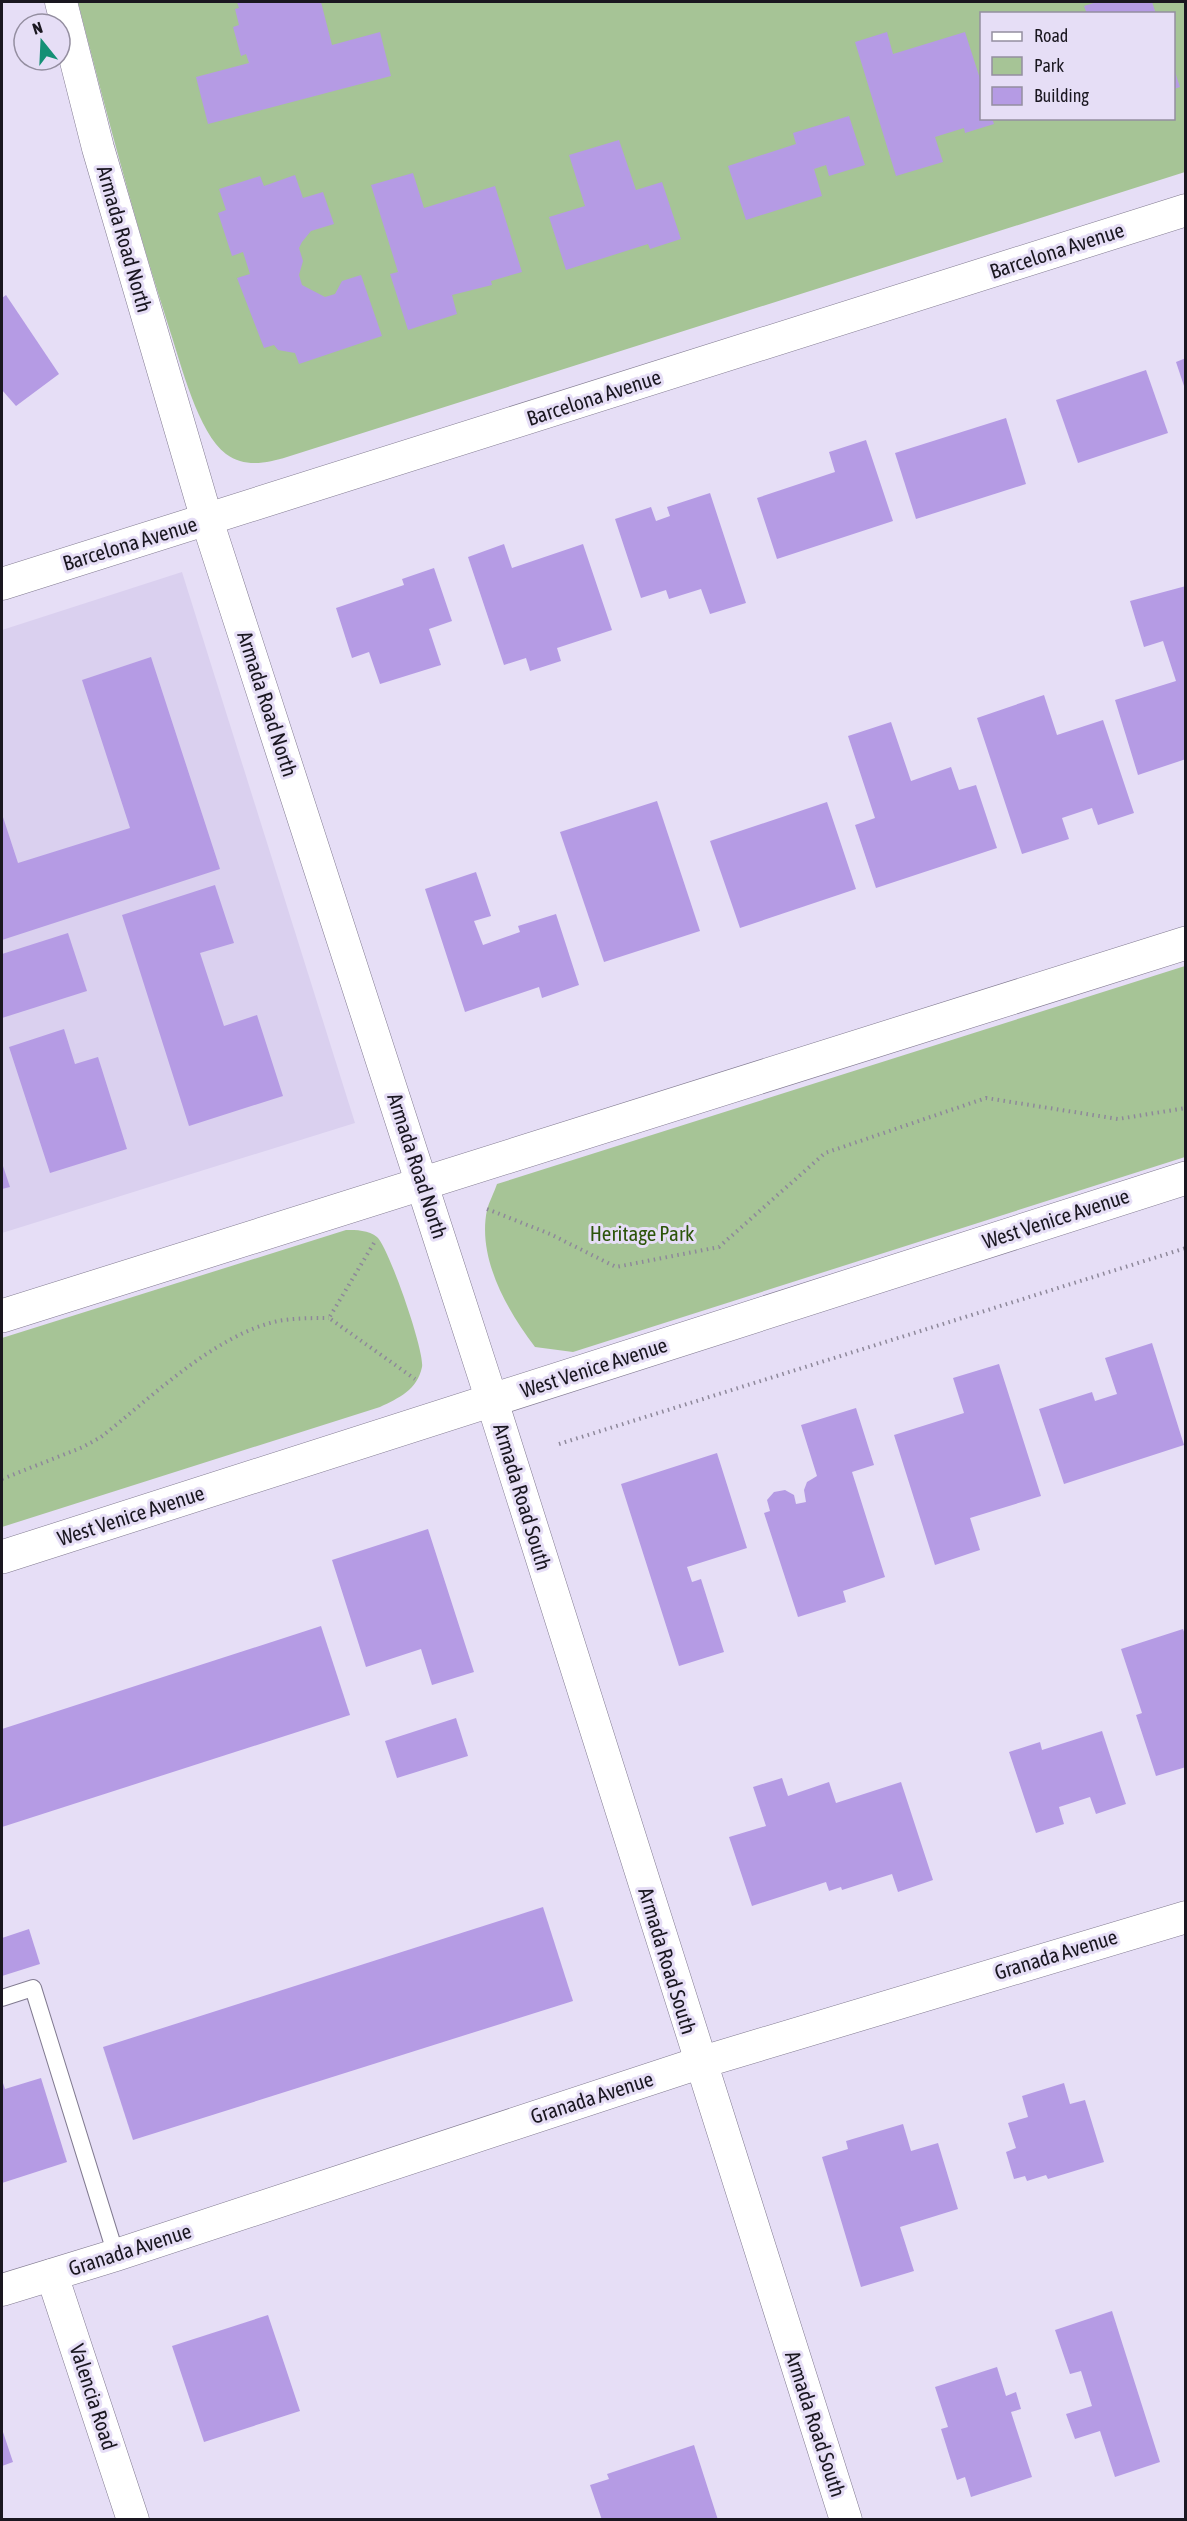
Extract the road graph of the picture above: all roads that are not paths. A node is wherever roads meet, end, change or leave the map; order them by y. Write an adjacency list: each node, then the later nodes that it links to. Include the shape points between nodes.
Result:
1 (61, 2): 3 (street, Armada Road North, via 100,158)
2 (1185, 210): 3 (street, Barcelona Avenue)
3 (207, 520): 4 (street, Barcelona Avenue); 7 (street, Armada Road North)
4 (2, 584)
5 (1185, 943): 7 (street)
6 (1185, 1178): 9 (street, West Venice Avenue)
7 (422, 1185): 8 (street); 9 (street, Armada Road North)
8 (2, 1317)
9 (492, 1401): 10 (street, West Venice Avenue); 13 (street, Armada Road South)
10 (2, 1557)
11 (1185, 1917): 13 (street, Granada Avenue)
12 (2, 1998): 14 (lane, via 33,1988)
13 (699, 2062): 14 (street, Granada Avenue); 18 (street, Armada Road South)
14 (116, 2255): 15 (street, Granada Avenue)
15 (52, 2275): 16 (street, Granada Avenue); 17 (street, Valencia Road)
16 (2, 2290)
17 (133, 2520)
18 (846, 2520)

